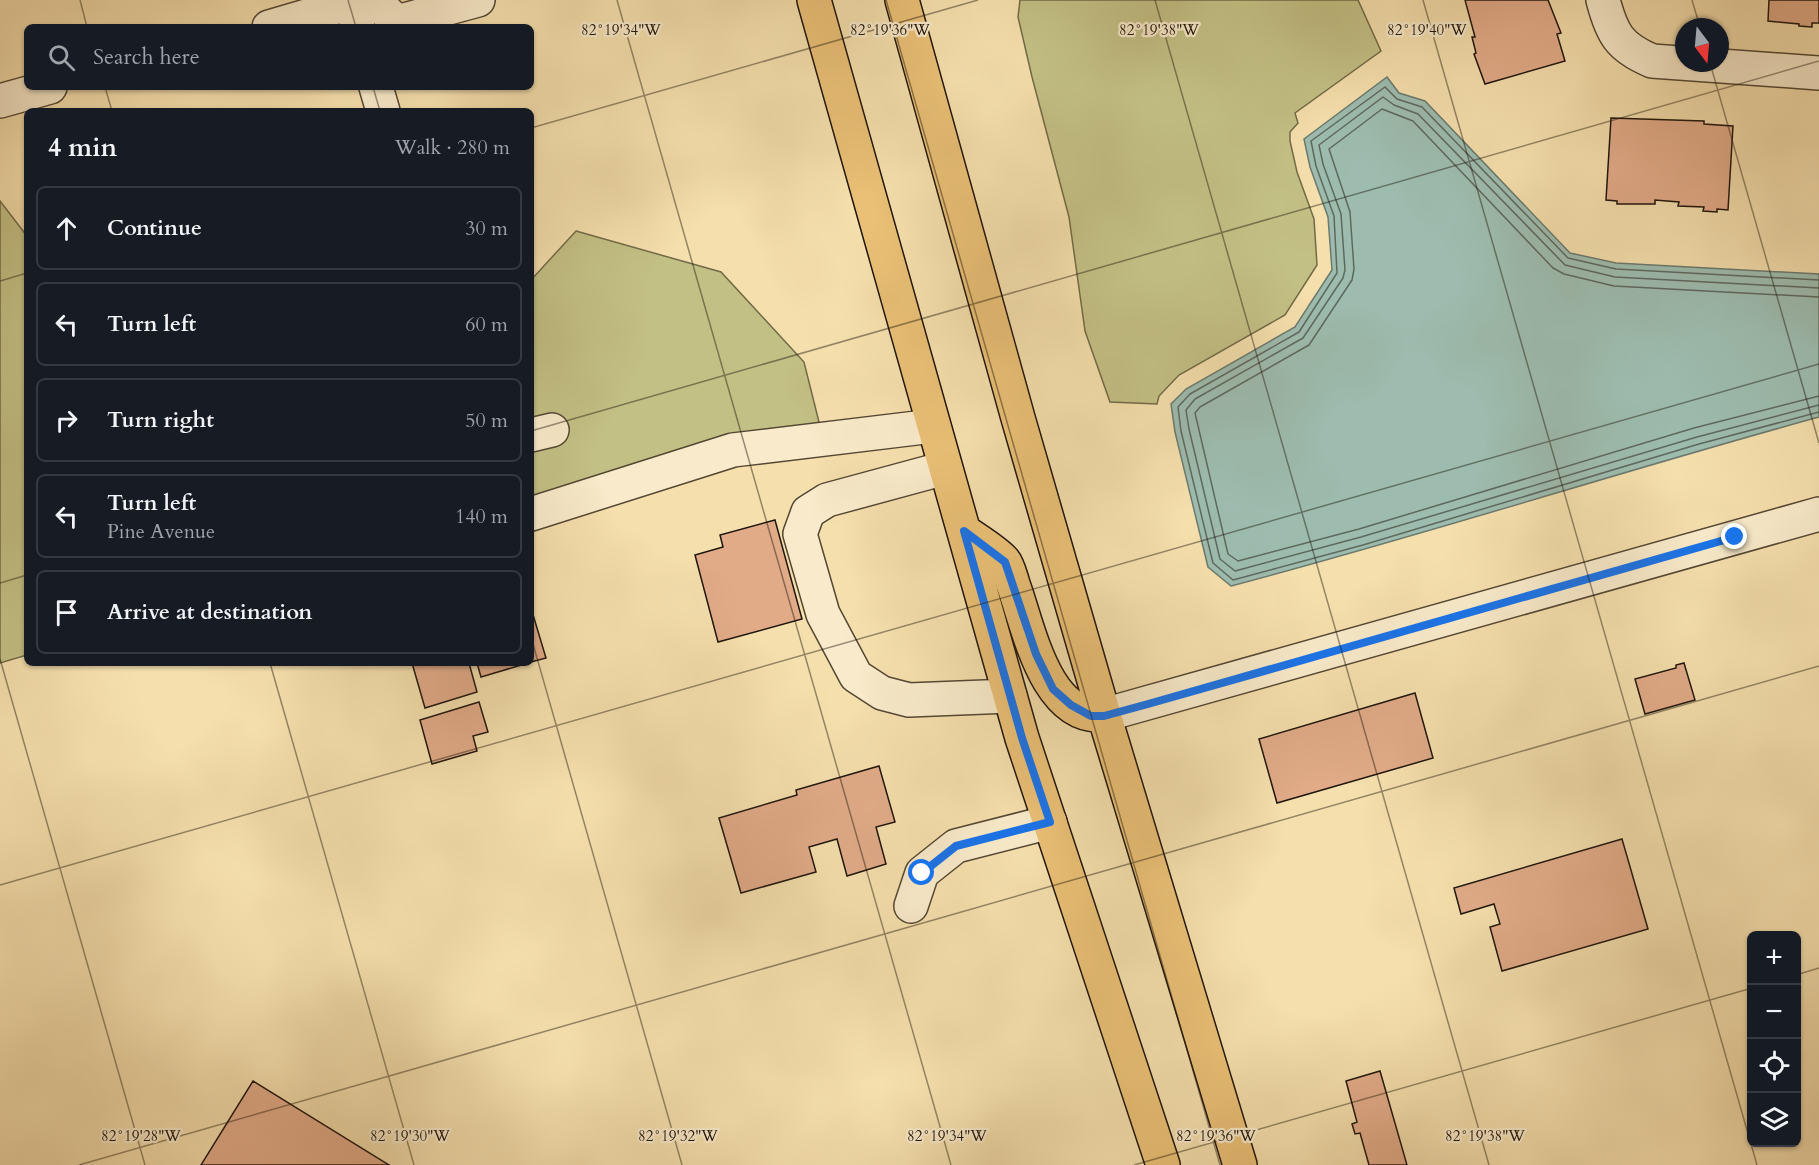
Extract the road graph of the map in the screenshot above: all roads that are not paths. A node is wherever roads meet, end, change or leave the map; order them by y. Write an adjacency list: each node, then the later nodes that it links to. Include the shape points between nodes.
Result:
1 (478, 0): 5 (street, via 397,22)
2 (814, 0): 12 (main road)
3 (902, 0): 18 (main road)
4 (1603, 0): 7 (street, via 1619,39 1632,53 1652,62)
5 (359, 6): 6 (street)
6 (282, 24)
7 (1819, 73)
8 (39, 90): 10 (street)
9 (377, 90): 11 (street)
10 (0, 101)
11 (382, 108)
12 (933, 426): 13 (main road); 14 (street, via 733,450)
13 (945, 468): 16 (main road); 17 (street, via 827,500 808,512 800,534 823,614 856,676 882,693 909,700)
14 (534, 513)
15 (1819, 514): 18 (street)
16 (964, 531): 17 (main road); 18 (main road, via 1005,562 1036,654 1053,689 1091,716)
17 (1010, 696): 19 (main road)
18 (1104, 716): 22 (main road)
19 (1050, 822): 20 (street, via 956,846 922,873); 21 (main road)
20 (911, 906)
21 (1163, 1165)
22 (1240, 1165)

